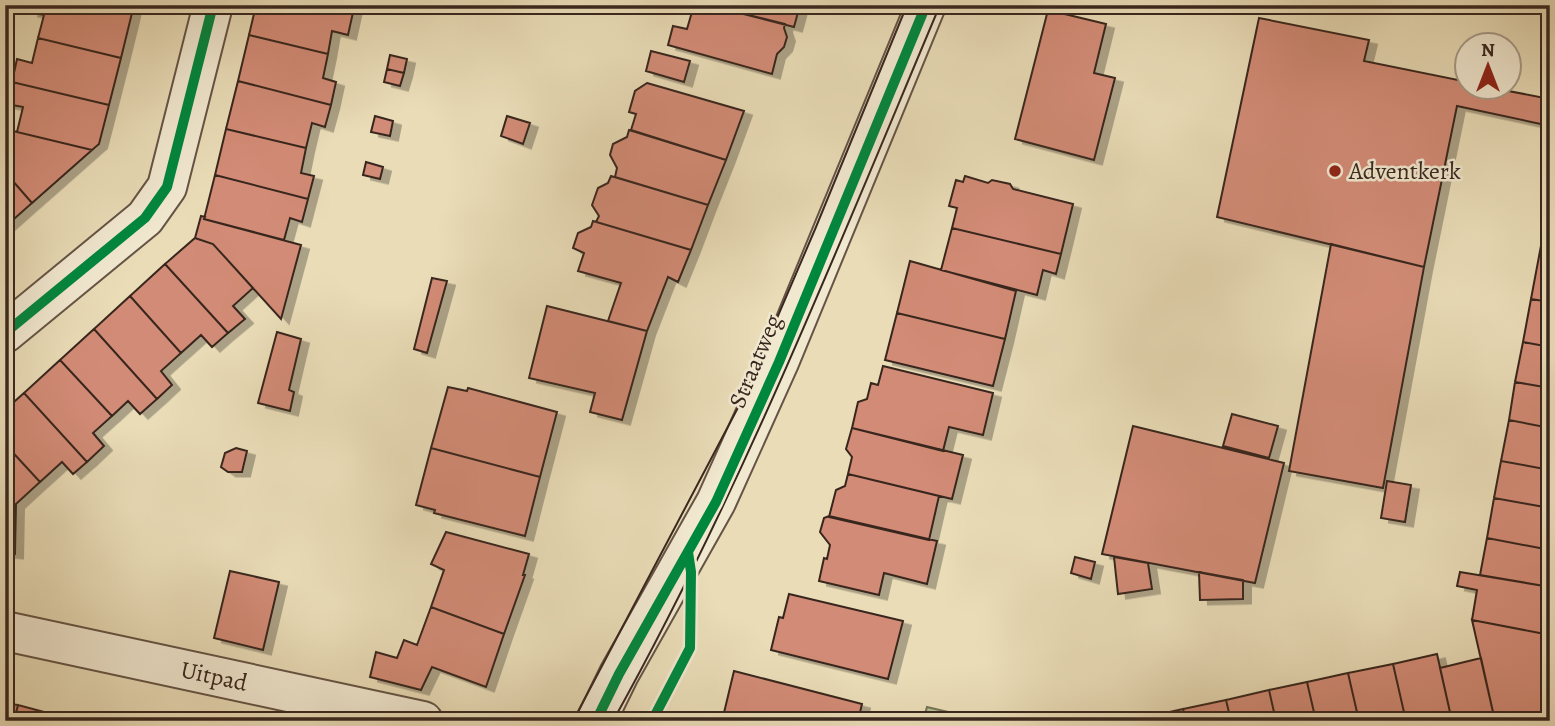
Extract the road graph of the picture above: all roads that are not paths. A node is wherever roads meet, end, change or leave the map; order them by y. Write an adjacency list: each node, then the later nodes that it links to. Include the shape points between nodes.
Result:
1 (213, 5): 3 (street, via 167,187 145,218)
2 (926, 5): 6 (street, Straatweg, via 779,362 716,502)
3 (5, 333)
4 (5, 631): 5 (street, Uitpad)
5 (424, 721)
6 (596, 721)

